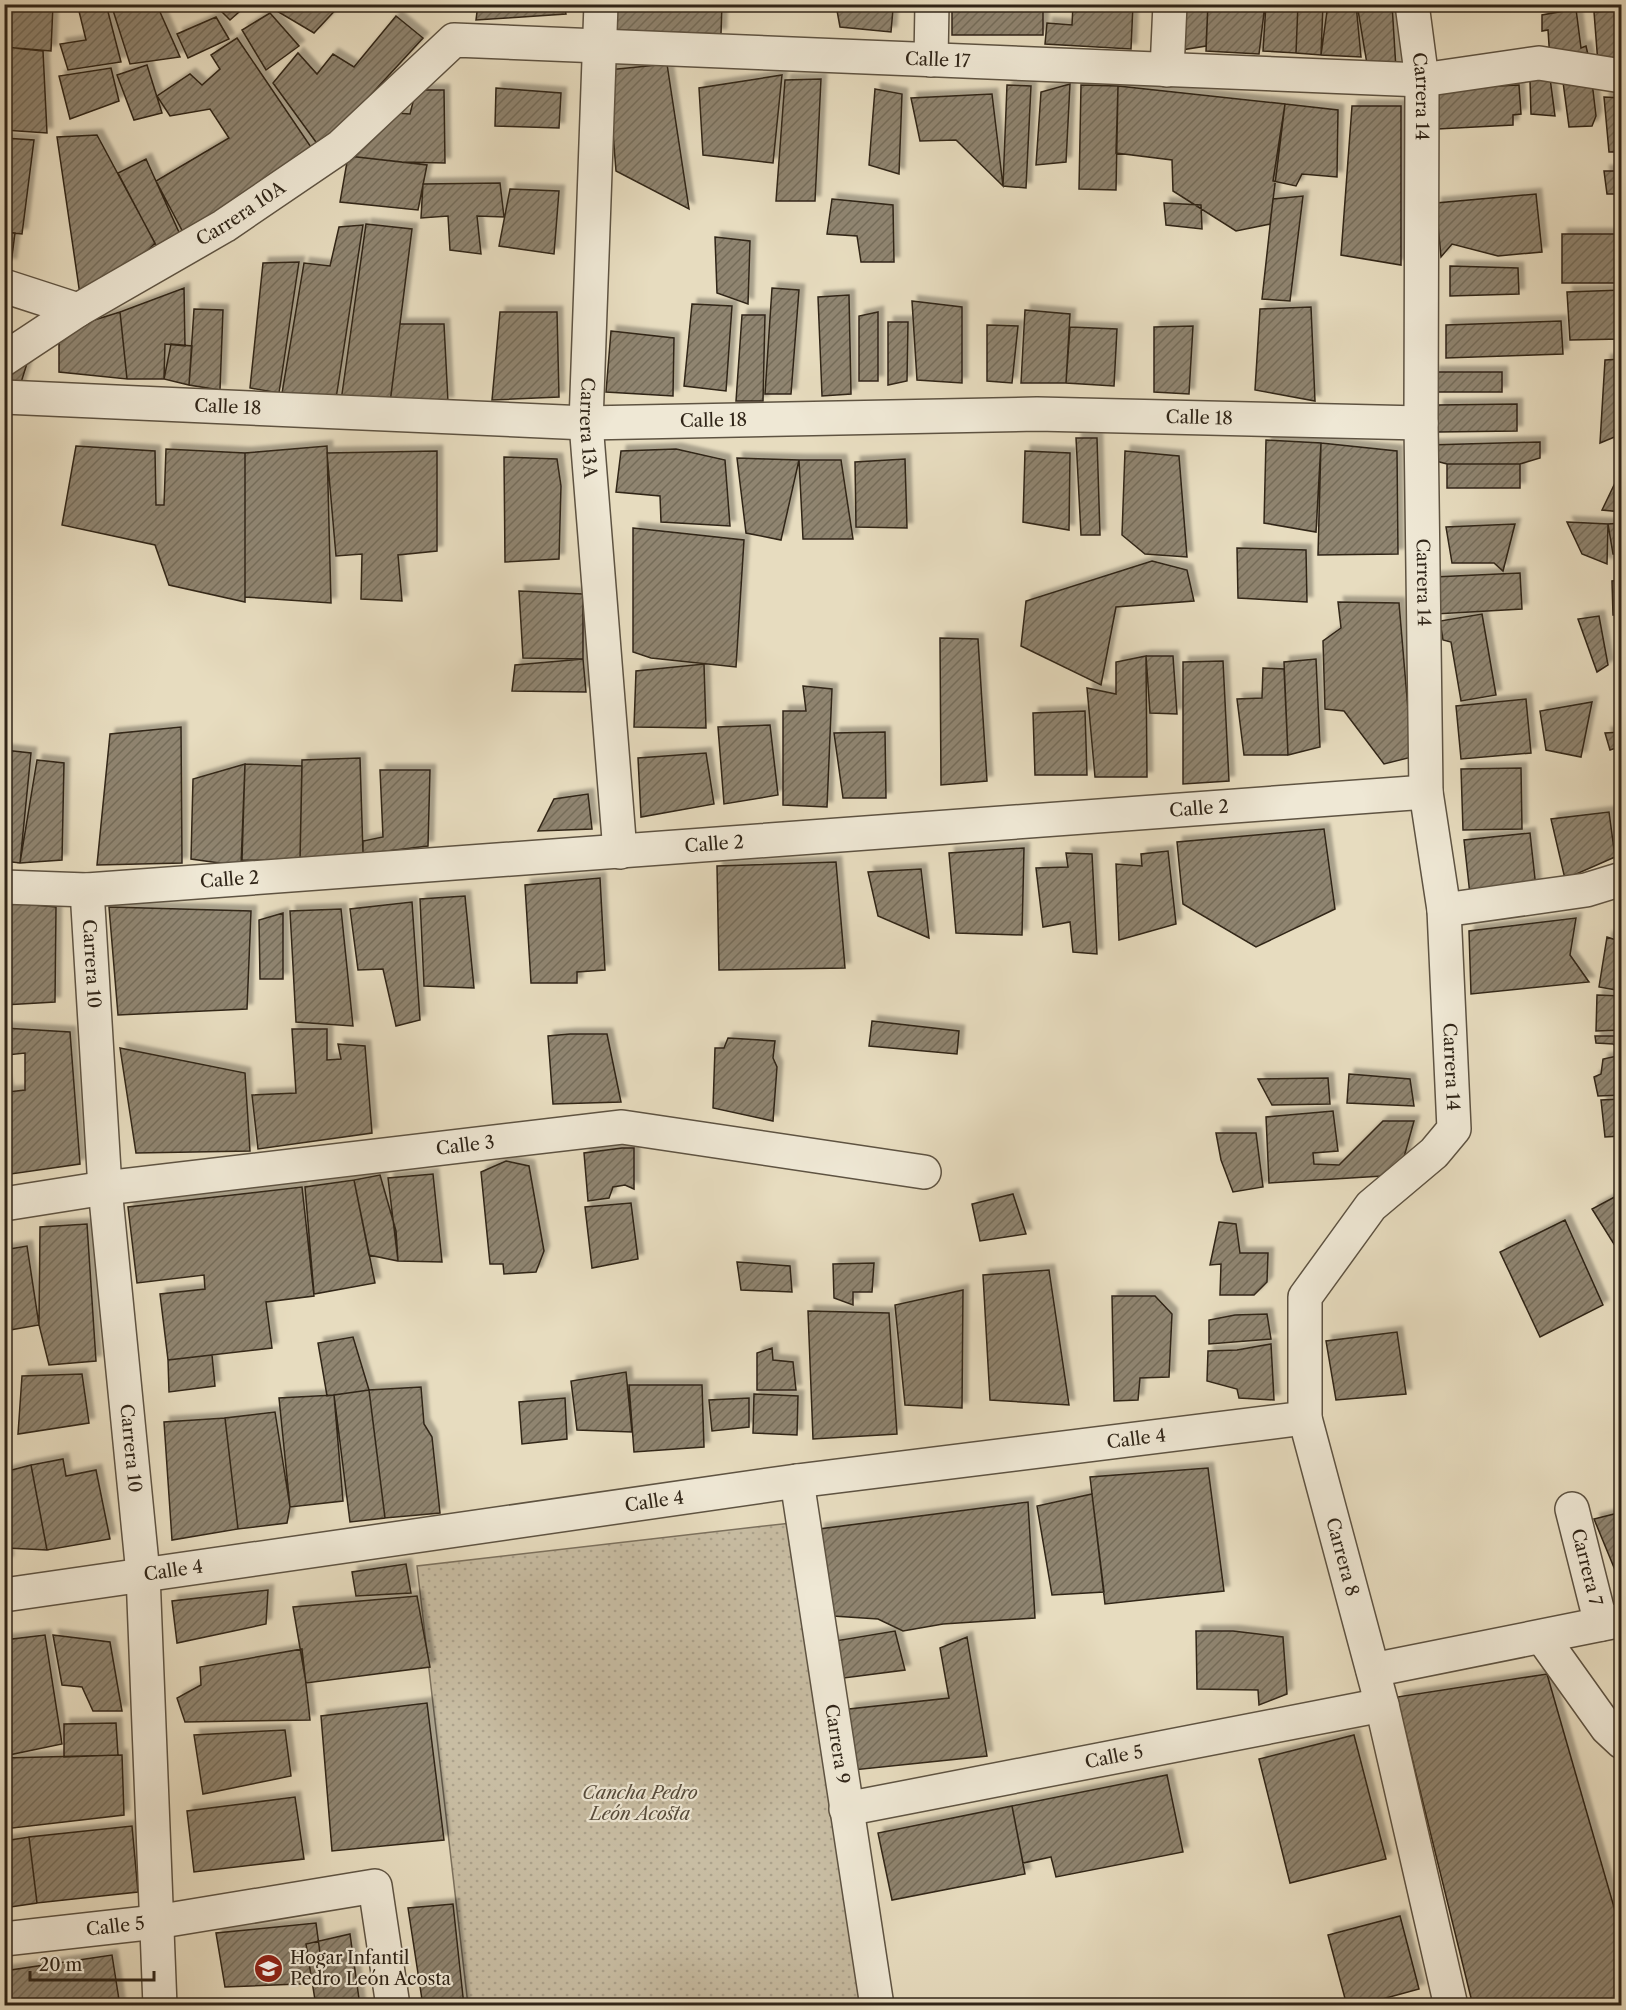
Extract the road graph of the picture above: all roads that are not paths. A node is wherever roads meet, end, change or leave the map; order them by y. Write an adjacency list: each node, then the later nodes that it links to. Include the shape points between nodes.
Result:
1 (601, 4): 6 (street, Carrera 13A)
2 (932, 4): 7 (street)
3 (1170, 4): 8 (street)
4 (1412, 4): 10 (street, Carrera 14)
5 (454, 40): 6 (street, Calle 17); 12 (street, Carrera 10A, via 340,147 225,226)
6 (600, 46): 7 (street, Calle 17); 15 (street, Carrera 13A)
7 (931, 60): 8 (street, Calle 17)
8 (1167, 70): 10 (street, Calle 17)
9 (1622, 76): 10 (street, Calle 17, via 1539,63)
10 (1422, 80): 16 (street, Carrera 14)
11 (4, 286): 12 (street)
12 (78, 310): 13 (street, Carrera 10A)
13 (4, 359)
14 (4, 397): 15 (street, Calle 18)
15 (586, 423): 16 (street, Calle 18, via 1037,414); 18 (street, Carrera 13A)
16 (1421, 423): 17 (street, Carrera 14)
17 (1426, 792): 18 (street, Calle 2); 22 (street, Carrera 14)
18 (620, 852): 21 (street, Calle 2)
19 (1622, 879): 22 (street, via 1586,890)
20 (4, 887): 21 (street, Calle 2)
21 (87, 890): 25 (street, Carrera 10)
22 (1444, 910): 23 (street, Carrera 14, via 1454,1129)
23 (1434, 1153): 27 (street, Carrera 8, via 1371,1206 1305,1297)
24 (924, 1172): 25 (street, Calle 3, via 622,1127)
25 (105, 1188): 26 (street, Calle 3); 30 (street, Carrera 10)
26 (4, 1204)
27 (1305, 1418): 28 (street, Calle 4); 34 (street, Carrera 8)
28 (797, 1481): 30 (street, Calle 4); 37 (street, Carrera 9)
29 (1572, 1509): 32 (street, Carrera 7)
30 (143, 1574): 31 (street, Calle 4); 38 (street, Carrera 10)
31 (4, 1595)
32 (1611, 1622): 33 (street)
33 (1542, 1637): 34 (street); 36 (street, via 1607,1728)
34 (1373, 1670): 35 (street, Carrera 8)
35 (1382, 1705): 37 (street, Calle 5); 43 (street, Carrera 8)
36 (1622, 1742)
37 (846, 1809): 42 (street, Carrera 9)
38 (156, 1922): 39 (street, Calle 5); 40 (street, Carrera 10); 41 (street, Calle 5, via 375,1886)
39 (4, 1939)
40 (160, 2006)
41 (393, 2006)
42 (877, 2006)
43 (1451, 2006)

